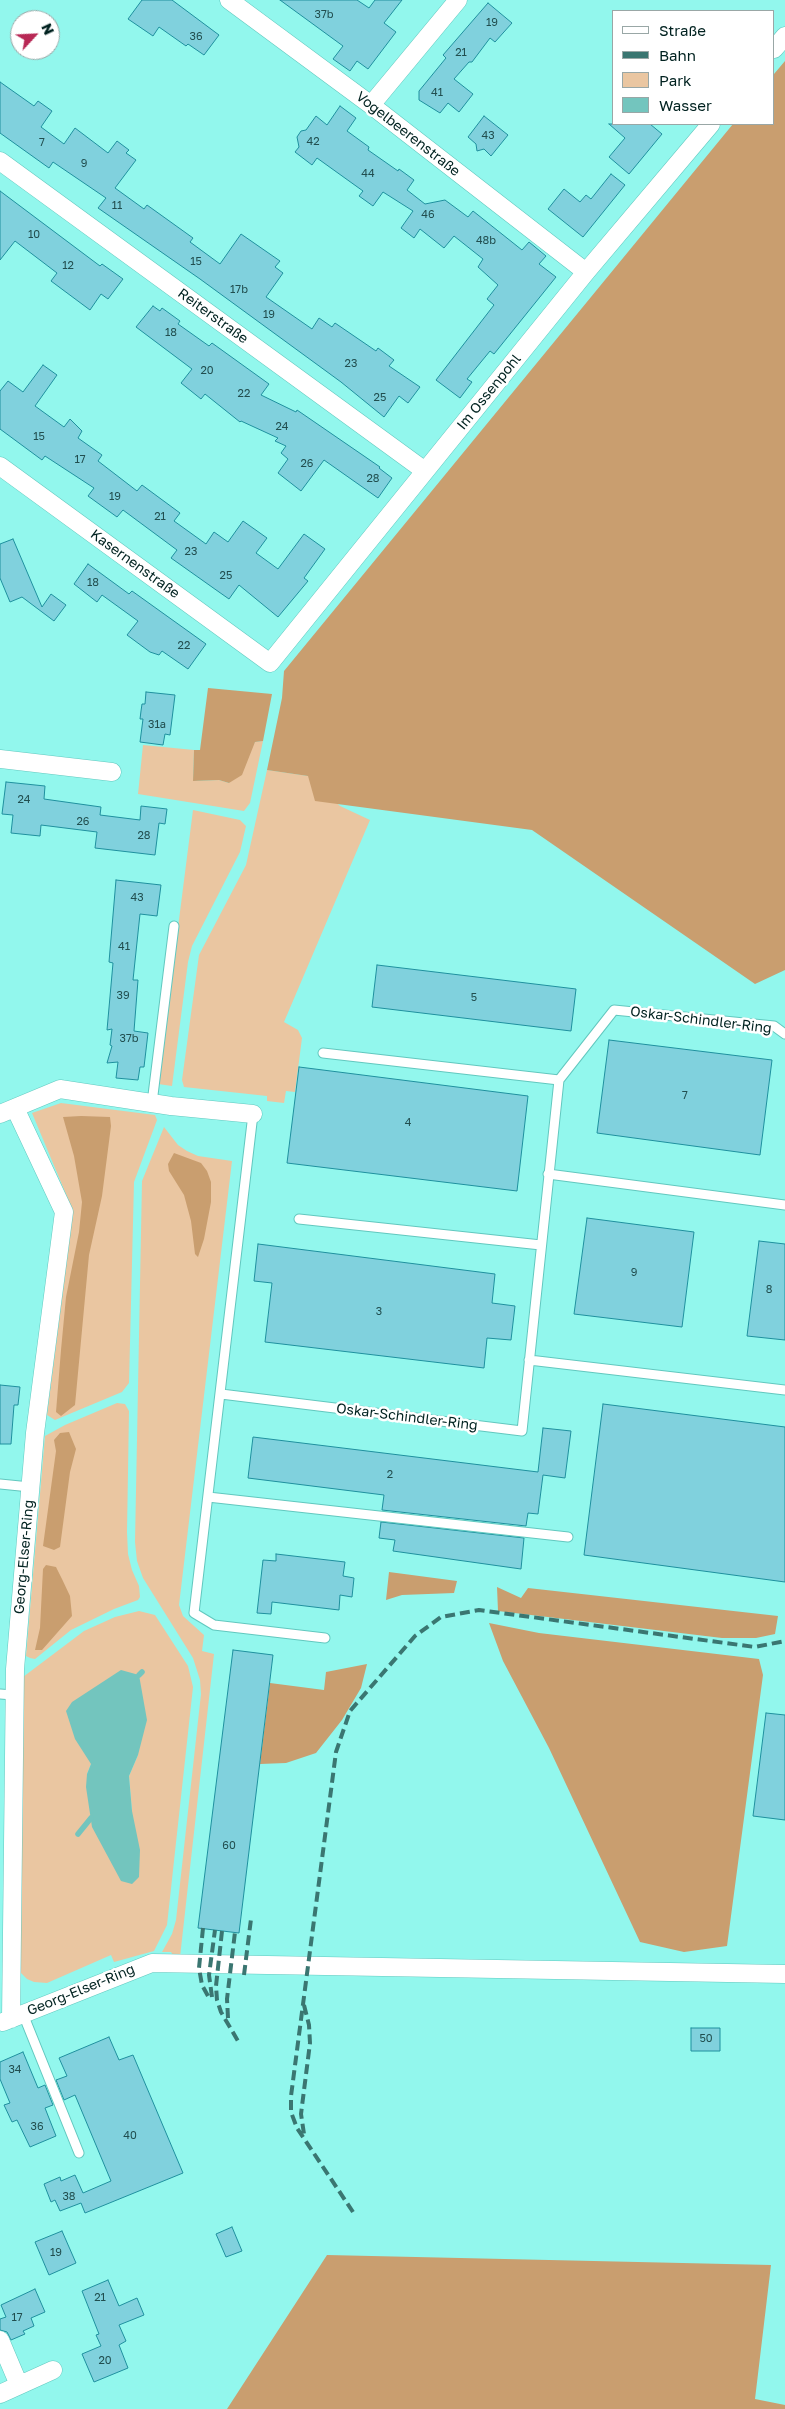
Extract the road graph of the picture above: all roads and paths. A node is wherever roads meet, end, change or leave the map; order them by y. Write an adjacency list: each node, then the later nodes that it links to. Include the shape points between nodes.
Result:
1 (229, 0): 5 (street, Vogelbeerenstraße)
2 (458, 0): 5 (street)
3 (785, 36): 4 (street)
4 (775, 48)
5 (371, 105): 8 (street, Vogelbeerenstraße)
6 (710, 125): 8 (street, Im Ossenpohl)
7 (0, 161): 10 (street, Reiterstraße)
8 (586, 272): 10 (street, Im Ossenpohl)
9 (0, 466): 11 (street, Kasernenstraße)
10 (426, 471): 11 (street, Im Ossenpohl)
11 (270, 663)
12 (0, 759): 13 (street)
13 (112, 772)
14 (174, 926): 18 (lane)
15 (785, 1034): 17 (lane, Oskar-Schindler-Ring, via 774,1026 614,1010)
16 (323, 1053): 17 (lane)
17 (559, 1080): 21 (lane, Oskar-Schindler-Ring)
18 (152, 1103): 19 (street, via 60,1089); 20 (street)
19 (8, 1111): 29 (street, Georg-Elser-Ring, via 64,1212)
20 (253, 1114): 27 (lane)
21 (548, 1174): 22 (lane); 24 (lane, Oskar-Schindler-Ring)
22 (785, 1205)
23 (299, 1219): 24 (lane)
24 (541, 1245): 25 (lane, Oskar-Schindler-Ring)
25 (529, 1360): 26 (lane); 27 (lane, Oskar-Schindler-Ring, via 522,1431)
26 (785, 1390)
27 (221, 1394): 30 (lane)
28 (0, 1484): 29 (lane)
29 (30, 1487): 33 (street, Georg-Elser-Ring)
30 (208, 1496): 31 (lane); 32 (lane, via 194,1613 214,1625)
31 (568, 1538)
32 (325, 1638)
33 (7, 1695): 35 (street, Georg-Elser-Ring)
34 (785, 1974): 35 (street, Georg-Elser-Ring, via 152,1963)
35 (11, 2019): 36 (lane)
36 (79, 2153)
37 (0, 2340): 39 (street)
38 (54, 2370): 39 (street)
39 (19, 2385): 40 (street)
40 (0, 2394)

